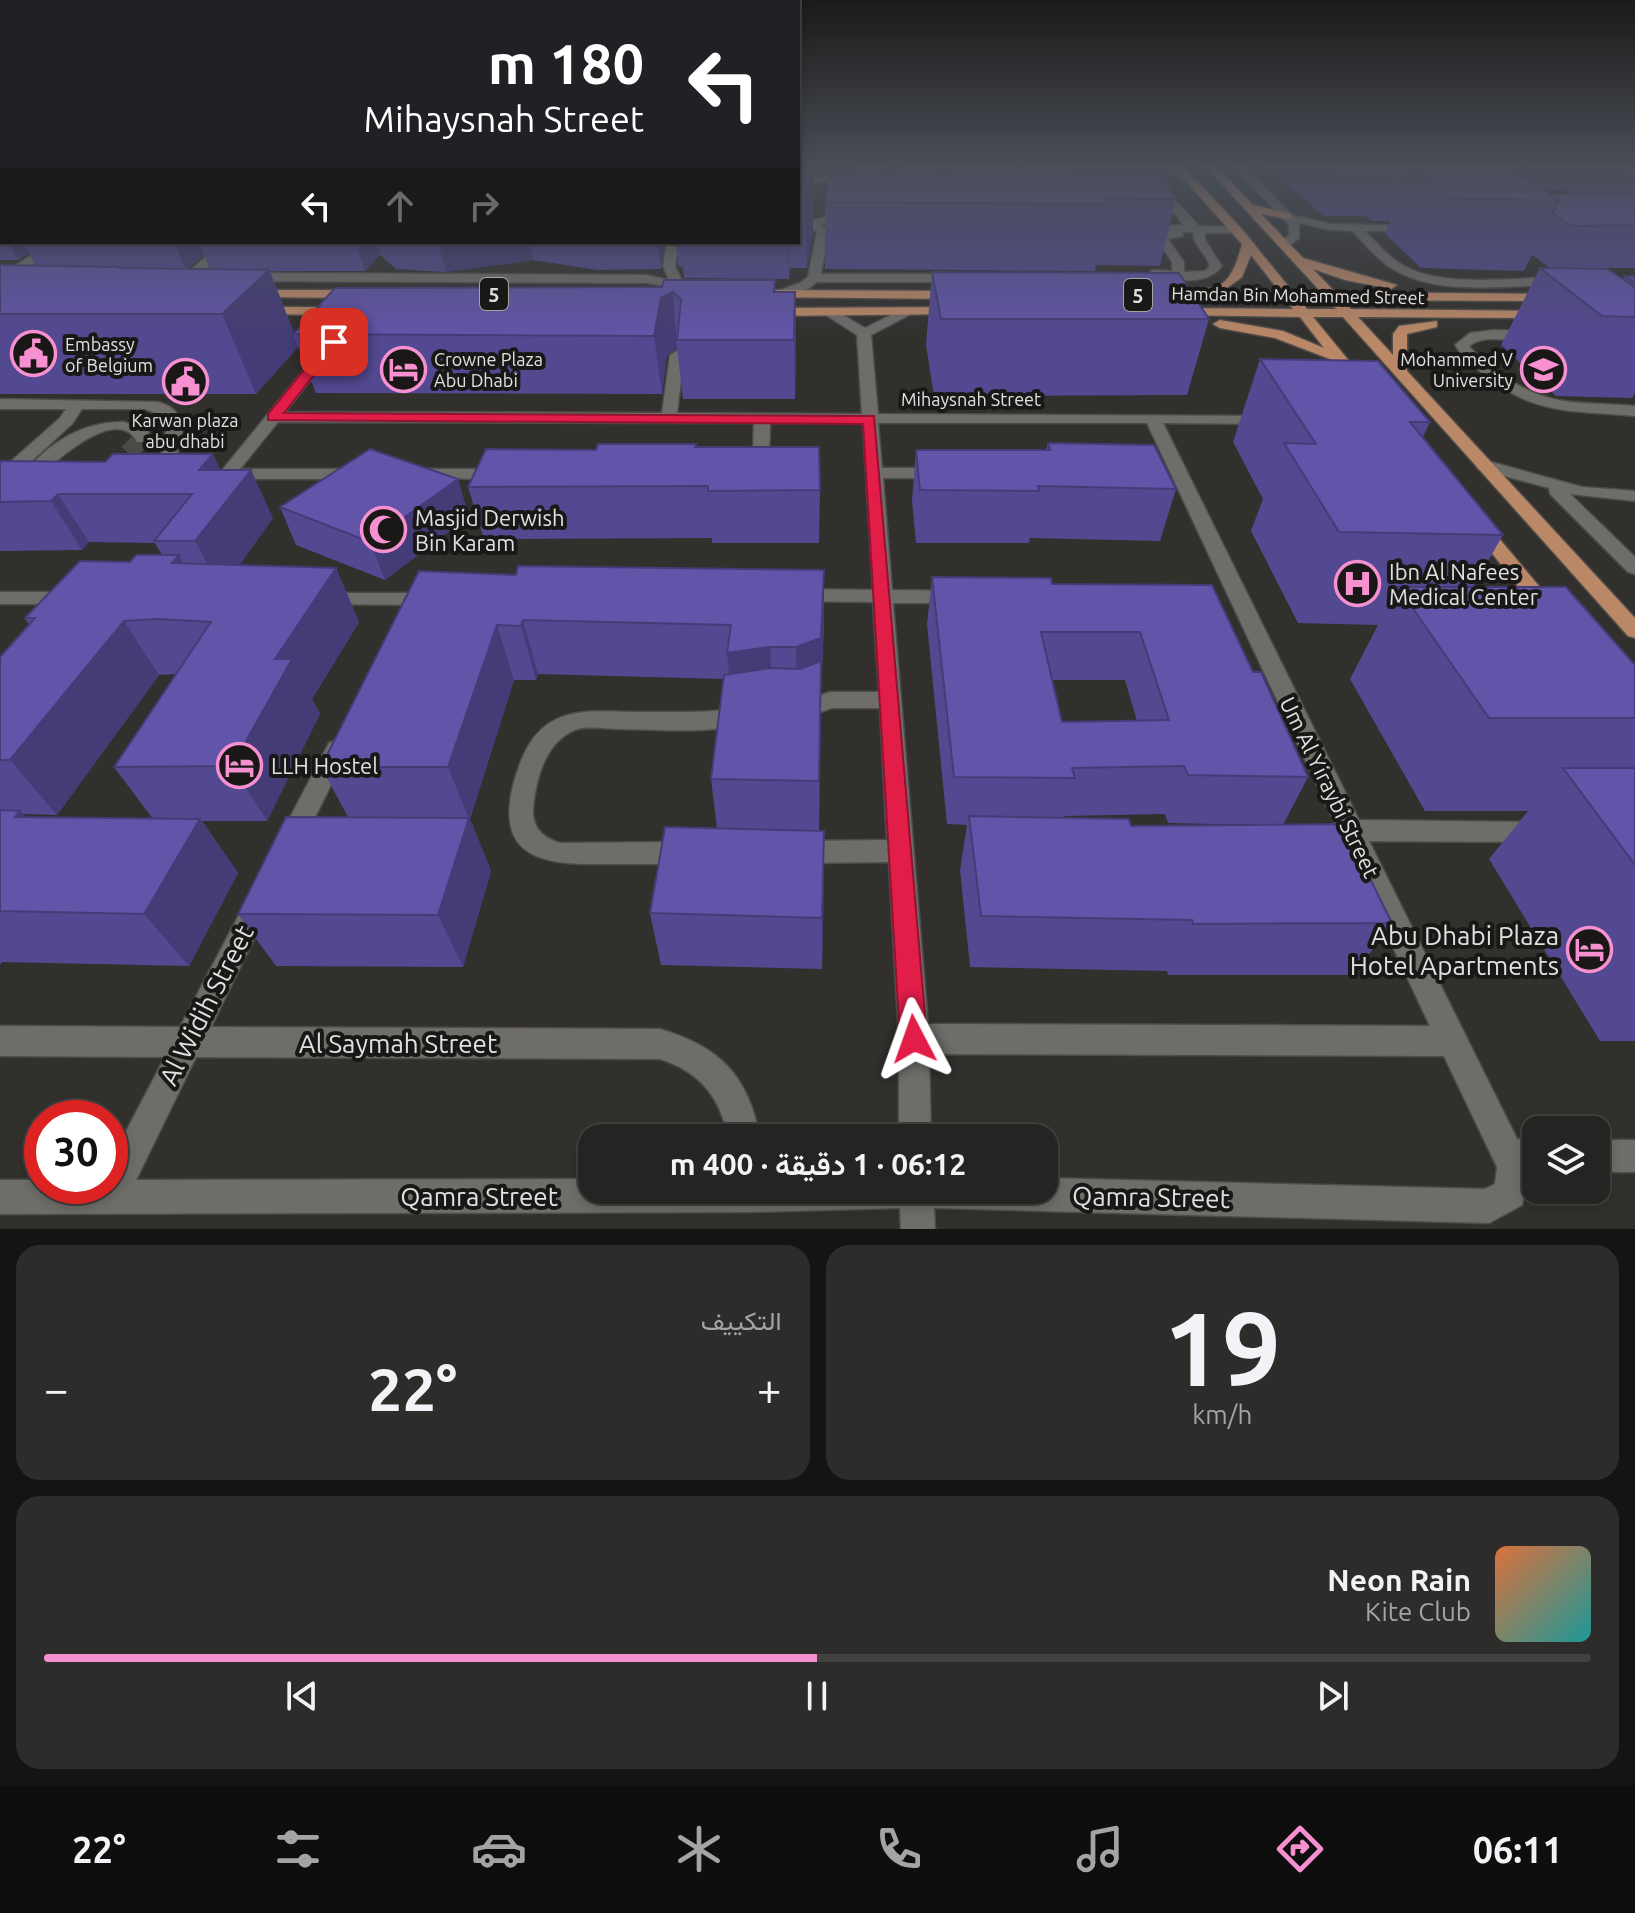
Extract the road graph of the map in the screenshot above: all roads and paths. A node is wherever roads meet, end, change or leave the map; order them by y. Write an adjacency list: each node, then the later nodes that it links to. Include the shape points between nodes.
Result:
1 (831, 224): 12 (street)
2 (1189, 224): 14 (street)
3 (1232, 224): 13 (main road)
4 (1266, 224): 19 (main road)
5 (1293, 224): 15 (street)
6 (1320, 224): 9 (street)
7 (800, 226): 12 (street)
8 (1125, 227): 14 (street)
9 (1331, 227): 10 (street); 15 (street)
10 (1356, 228): 11 (street); 33 (street, via 1414,275 1540,275)
11 (1435, 228)
12 (823, 229): 30 (street)
13 (1237, 230): 14 (street); 20 (main road)
14 (1197, 232): 25 (street, via 1162,238 1178,262); 25 (street, via 1216,266 1209,274)
15 (1296, 234): 19 (street)
16 (56, 244): 23 (street)
17 (227, 244): 27 (street, via 184,277)
18 (673, 244): 22 (street)
19 (1285, 244): 21 (main road)
20 (1247, 245): 42 (main road); 45 (main road, via 1236,280 1219,289)
21 (1299, 260): 46 (main road); 47 (main road, via 1384,285)
22 (669, 266): 32 (street); 34 (street)
23 (5, 273): 26 (street)
24 (1136, 274): 25 (street)
25 (1178, 275)
26 (28, 276)
27 (205, 277)
28 (234, 277): 29 (street)
29 (351, 277): 32 (street); 38 (main road)
30 (814, 278): 31 (street); 43 (street)
31 (968, 278)
32 (643, 279): 34 (street)
33 (1572, 281)
34 (677, 284): 36 (street)
35 (1148, 291): 45 (main road, Hamdan Bin Mohammed Street / 5)
36 (704, 292): 40 (main road)
37 (230, 294): 38 (main road)
38 (307, 294): 39 (main road)
39 (369, 294)
40 (648, 294)
41 (751, 294): 43 (main road)
42 (1288, 294): 45 (main road, Hamdan Bin Mohammed Street / 5); 46 (main road, Hamdan Bin Mohammed Street / 5); 56 (main road)
43 (778, 295): 44 (main road)
44 (973, 295)
45 (1182, 295)
46 (1330, 295): 47 (main road, Hamdan Bin Mohammed Street / 5); 57 (main road)
47 (1522, 297): 48 (main road, Hamdan Bin Mohammed Street / 5)
48 (1565, 297)
49 (300, 310): 50 (main road); 51 (main road); 70 (street, via 332,335)
50 (250, 311)
51 (355, 311)
52 (963, 311): 55 (main road)
53 (752, 312): 54 (main road)
54 (831, 312): 55 (main road); 58 (street)
55 (908, 312): 58 (street)
56 (1304, 314): 57 (main road, Hamdan Bin Mohammed Street / 5); 61 (main road); 61 (main road, Hamdan Bin Mohammed Street / 5, via 1165,315 1284,336)
57 (1345, 314): 62 (main road); 62 (main road, Hamdan Bin Mohammed Street / 5, via 1548,314 1404,329 1399,340)
58 (864, 333): 74 (street)
59 (1548, 338): 69 (street, via 1478,335 1464,340 1464,350 1523,398 1558,408)
60 (677, 355): 71 (street)
61 (1340, 359): 63 (main road)
62 (1400, 375): 78 (main road)
63 (1367, 392)
64 (1602, 402): 68 (street)
65 (0, 404): 66 (street)
66 (77, 404): 67 (street); 84 (street, via 66,421)
67 (110, 404): 76 (street); 79 (street, via 157,405 173,413 175,467)
68 (1635, 404)
69 (1635, 411)
70 (273, 417): 71 (street, Mihaysnah Street); 81 (street, via 220,474)
71 (669, 418): 72 (street, Mihaysnah Street)
72 (762, 418): 74 (street, Mihaysnah Street); 82 (street, via 761,456 751,468)
73 (1287, 418): 75 (street, Mihaysnah Street, via 1242,411)
74 (869, 419): 75 (street, Mihaysnah Street); 80 (street)
75 (1153, 419): 104 (street, Um Al Yiraybi Street, via 1172,475)
76 (89, 430): 77 (street, via 131,428); 85 (street, via 64,443)
77 (143, 439)
78 (1484, 465): 87 (street); 101 (main road)
79 (136, 473)
80 (873, 473): 83 (street); 92 (street)
81 (510, 474)
82 (730, 474)
83 (965, 474)
84 (3, 475): 85 (street)
85 (31, 475): 86 (street)
86 (59, 475)
87 (1546, 484): 88 (street); 90 (street, via 1568,498)
88 (1635, 496)
89 (1473, 519): 99 (main road)
90 (1635, 568)
91 (772, 595): 92 (street)
92 (881, 596): 93 (street); 102 (street)
93 (969, 597)
94 (0, 598): 98 (street, via 81,598)
95 (306, 599): 97 (street)
96 (454, 599): 97 (street)
97 (414, 600): 100 (street)
98 (52, 622)
99 (1559, 624)
100 (400, 627)
101 (1635, 631)
102 (888, 700): 106 (street); 108 (street, via 841,699 801,713 714,721 578,720 562,725 538,745 519,813 529,839 543,849 560,854)
103 (350, 724): 111 (street, Al Widih Street)
104 (1351, 830): 105 (street); 112 (street, Um Al Yiraybi Street)
105 (1556, 832)
106 (899, 851): 107 (street); 109 (street)
107 (777, 852)
108 (716, 853)
109 (914, 1039): 112 (street); 114 (street)
110 (0, 1041): 111 (street, Al Saymah Street)
111 (188, 1041): 113 (street, Al Saymah Street, via 660,1044 696,1057 724,1083); 118 (street, Al Widih Street)
112 (1453, 1041): 115 (street, Um Al Yiraybi Street)
113 (742, 1124)
114 (915, 1124)
115 (1522, 1155): 120 (street, Qamra Street, via 1513,1166 1510,1193 1489,1206)
116 (1610, 1156): 117 (street)
117 (1635, 1156)
118 (128, 1160)
119 (578, 1194): 123 (street, Qamra Street)
120 (1058, 1194)
121 (0, 1197): 122 (street, Qamra Street)
122 (24, 1197)
123 (128, 1198)
124 (917, 1204): 125 (street)
125 (918, 1229)

